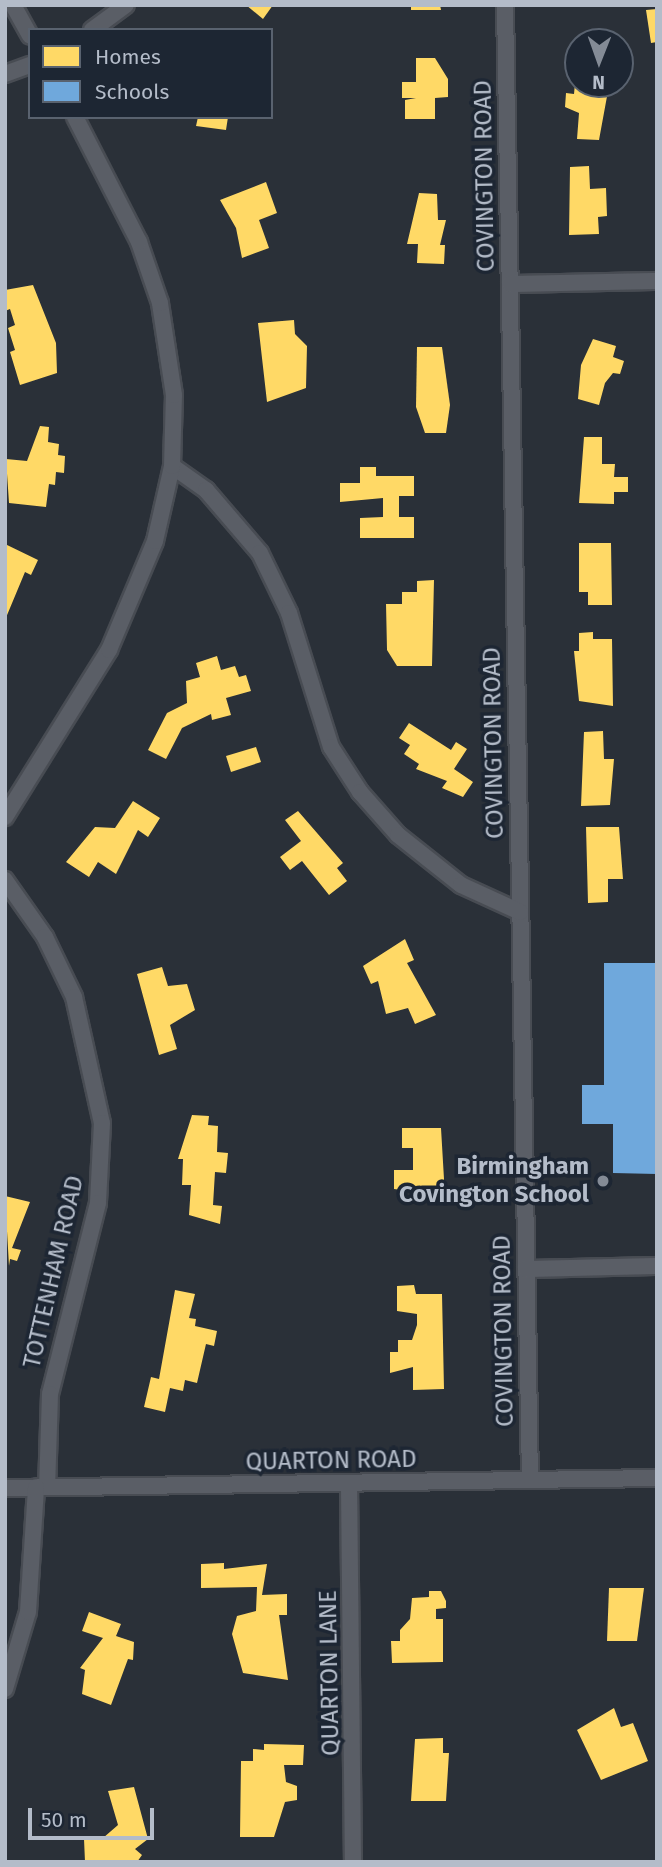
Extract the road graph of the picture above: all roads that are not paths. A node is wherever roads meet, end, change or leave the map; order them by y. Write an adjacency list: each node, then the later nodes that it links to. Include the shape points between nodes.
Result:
1 (13, 5): 5 (street)
2 (126, 5): 4 (street)
3 (505, 5): 10 (street, COVINGTON ROAD)
4 (95, 28)
5 (28, 32)
6 (28, 66): 7 (street)
7 (5, 74)
8 (76, 119): 11 (street, via 139,242 160,303 174,395)
9 (657, 281): 10 (street)
10 (509, 284): 14 (street, COVINGTON ROAD)
11 (172, 466): 12 (street, via 155,541 109,650); 14 (street, via 206,490 264,560 289,613 331,747 360,792 398,835 451,878)
12 (5, 817)
13 (5, 880): 20 (street, TOTTENHAM ROAD, via 44,937 74,997 102,1123 94,1225 50,1394)
14 (520, 912): 16 (street, COVINGTON ROAD)
15 (657, 1266): 16 (street)
16 (526, 1269): 18 (street, COVINGTON ROAD)
17 (657, 1478): 18 (street, QUARTON ROAD)
18 (530, 1480): 19 (street, QUARTON ROAD)
19 (349, 1483): 20 (street, QUARTON ROAD); 23 (street, QUARTON LANE)
20 (41, 1487): 21 (street, QUARTON ROAD); 22 (street, TOTTENHAM ROAD, via 28,1612)
21 (5, 1488)
22 (5, 1689)
23 (353, 1862)

